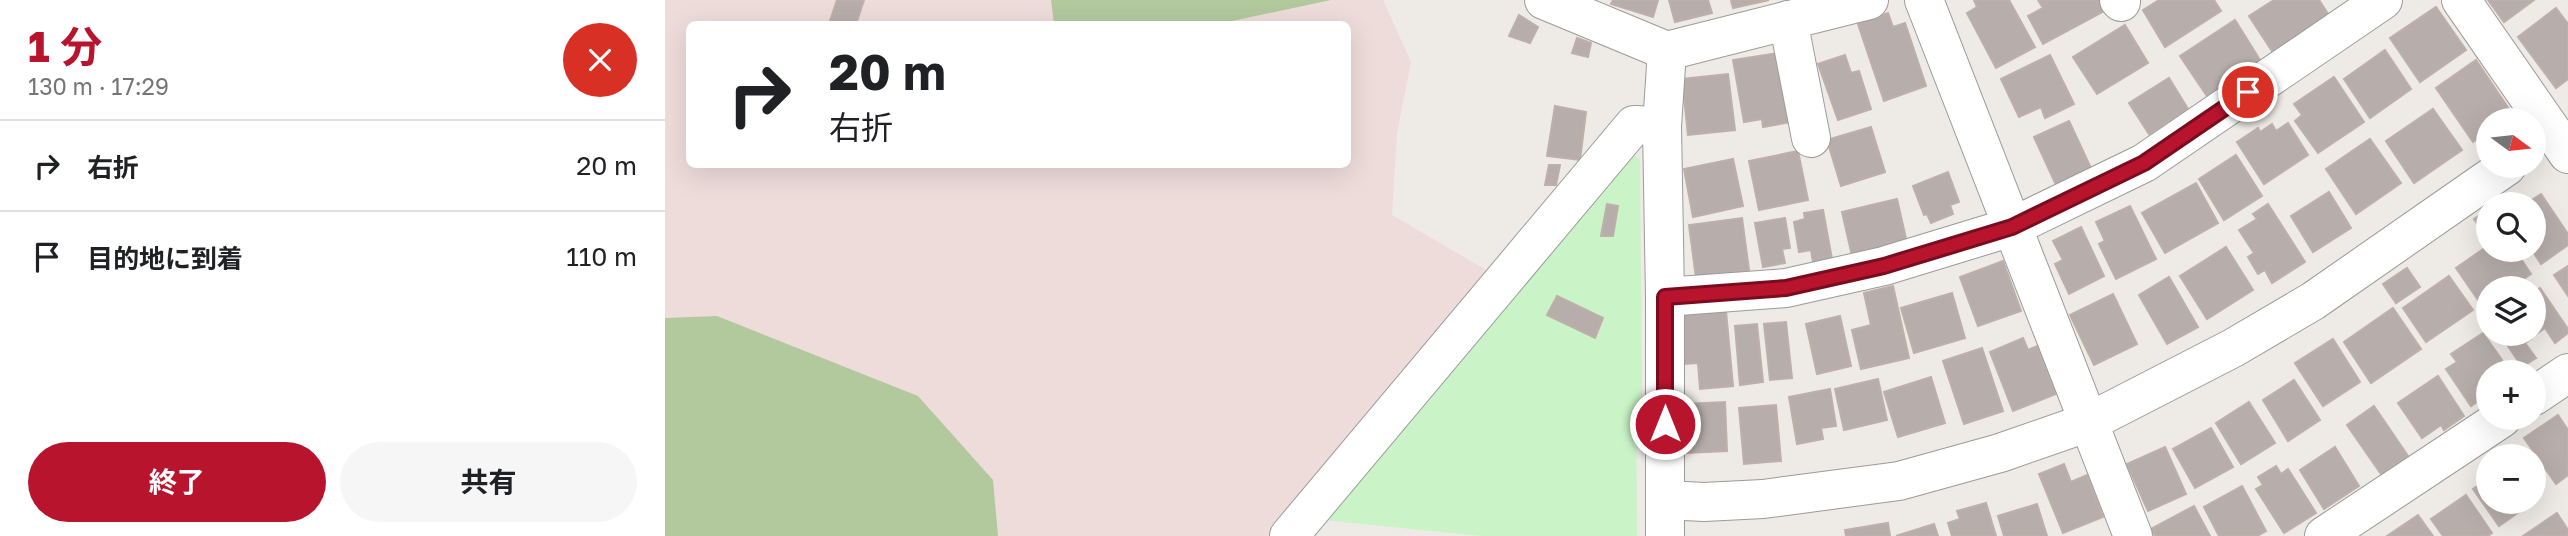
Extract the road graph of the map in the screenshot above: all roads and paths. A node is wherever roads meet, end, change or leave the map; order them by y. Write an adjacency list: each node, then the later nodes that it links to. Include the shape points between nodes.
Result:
1 (1544, 0): 7 (street)
2 (1869, 0): 6 (street)
3 (1924, 0): 12 (street)
4 (2383, 0): 12 (street, via 2144,163)
5 (2461, 0): 10 (street)
6 (1788, 20): 7 (street); 9 (street)
7 (1667, 51): 8 (street)
8 (1662, 126): 13 (street); 19 (street, via 1635,125)
9 (1811, 138)
10 (2556, 140)
11 (2490, 178): 16 (street, via 2313,301)
12 (2012, 227): 13 (street, via 1884,266 1786,288); 16 (street)
13 (1665, 297): 18 (street)
14 (2568, 373): 15 (street)
15 (2546, 388)
16 (2089, 422): 18 (street, via 1899,481 1704,502); 20 (street)
17 (2484, 430): 21 (street)
18 (1665, 518)
19 (1289, 536)
20 (2133, 536)
21 (2324, 536)

